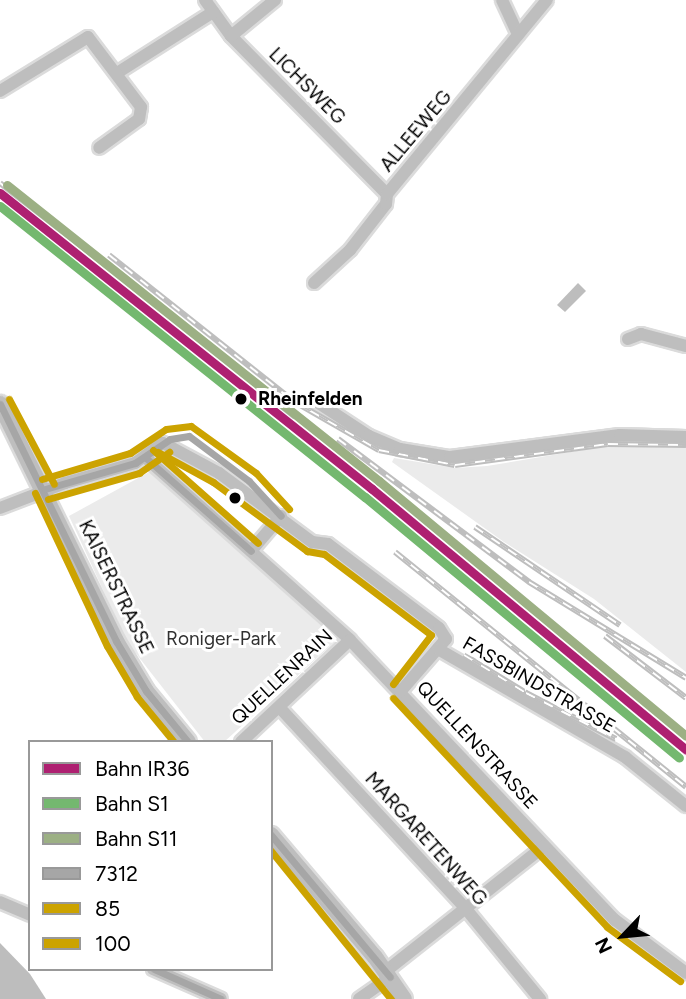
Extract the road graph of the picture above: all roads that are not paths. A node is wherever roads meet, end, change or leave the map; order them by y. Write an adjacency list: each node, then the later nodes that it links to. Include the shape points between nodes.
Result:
1 (205, 0): 5 (street, LICHSWEG)
2 (275, 0): 7 (street)
3 (502, 0): 6 (street)
4 (547, 0): 6 (street, ALLEEWEG)
5 (213, 12): 7 (street, LICHSWEG); 8 (street)
6 (518, 35): 11 (street, ALLEEWEG)
7 (231, 36): 11 (street, LICHSWEG)
8 (117, 73): 9 (street, via 88,37); 10 (street, via 141,107 139,119)
9 (0, 91)
10 (99, 148)
11 (387, 194): 12 (street, ALLEEWEG, via 386,204 350,250)
12 (314, 284)
13 (628, 339): 14 (street, via 641,334)
14 (686, 346)
15 (317, 402): 17 (street, via 369,436 400,449 450,457 620,435)
16 (0, 404): 19 (main road, KAISERSTRASSE)
17 (686, 437)
18 (146, 458): 19 (street); 21 (street, via 163,443 219,472 266,511); 22 (street, QUELLENSTRASSE)
19 (45, 489): 20 (street); 27 (main road, KAISERSTRASSE, via 116,641 146,691)
20 (0, 508)
21 (281, 516): 22 (street); 24 (street, via 312,542 328,544 439,628 446,639)
22 (251, 551): 23 (street, QUELLENSTRASSE)
23 (350, 640): 25 (street, QUELLENSTRASSE); 26 (street, QUELLENRAIN)
24 (438, 649): 25 (street); 29 (street, FASSBINDSTRASSE, via 625,757)
25 (401, 691): 31 (street, QUELLENSTRASSE)
26 (280, 708): 28 (street, QUELLENRAIN); 33 (street, MARGARETENWEG)
27 (186, 740)
28 (243, 740)
29 (686, 806)
30 (273, 837): 37 (main road)
31 (544, 846): 33 (street); 36 (street, QUELLENSTRASSE, via 615,920)
32 (0, 902): 34 (street)
33 (466, 909): 37 (street); 41 (street, MARGARETENWEG)
34 (28, 914)
35 (158, 971): 38 (street)
36 (686, 973)
37 (388, 974): 39 (street); 40 (main road)
38 (221, 999)
39 (359, 999)
40 (404, 999)
41 (540, 999)

